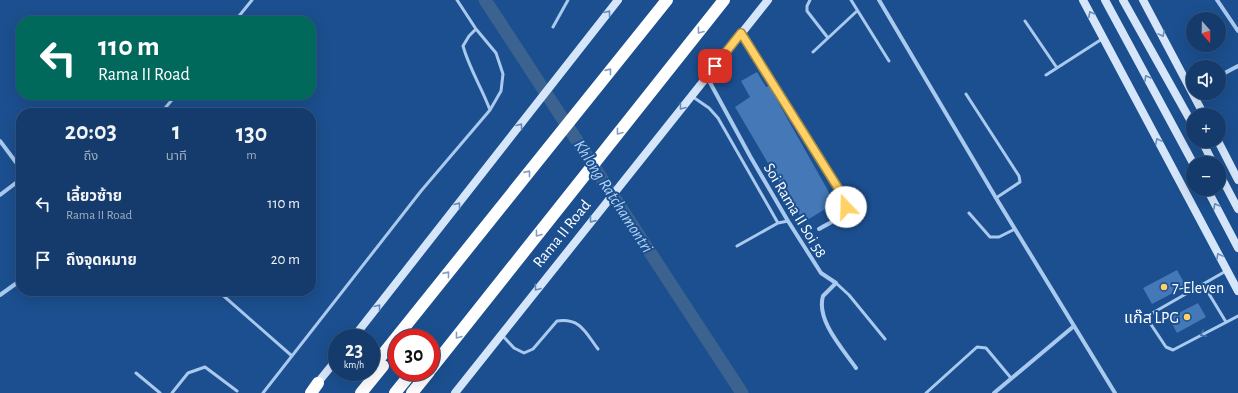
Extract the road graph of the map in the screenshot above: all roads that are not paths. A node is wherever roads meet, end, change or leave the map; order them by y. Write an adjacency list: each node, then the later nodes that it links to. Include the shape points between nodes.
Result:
1 (252, 0): 17 (lane)
2 (457, 0): 20 (lane)
3 (568, 0): 19 (lane)
4 (618, 0): 67 (main road, one-way to 4)
5 (667, 0): 73 (highway, one-way to 5)
6 (724, 0): 72 (highway, Rama II Road, one-way to 72)
7 (768, 0): 22 (main road, Rama II Road)
8 (810, 0): 23 (lane, via 807,11)
9 (851, 0): 16 (lane)
10 (879, 0): 48 (street)
11 (1083, 0): 24 (main road, one-way to 11)
12 (1105, 0): 41 (main road, one-way to 12)
13 (1123, 0): 38 (main road)
14 (1143, 0): 36 (main road, one-way to 36)
15 (1217, 0): 21 (street)
16 (857, 11): 23 (lane); 26 (lane)
17 (239, 16)
18 (1025, 21): 28 (lane)
19 (553, 27)
20 (476, 29): 37 (lane, via 463,46 467,61); 37 (lane, via 496,53 503,74 501,91)
21 (1238, 31)
22 (741, 33): 31 (main road, Rama II Road); 53 (street, via 845,199 843,215)
23 (828, 38): 25 (lane)
24 (1104, 38): 28 (lane); 57 (main road, one-way to 24)
25 (813, 52)
26 (889, 61)
27 (1238, 66): 29 (street)
28 (1057, 68): 30 (lane)
29 (1226, 72)
30 (1046, 75)
31 (707, 76): 33 (main road, Rama II Road); 51 (street, Soi Rama II Soi 58)
32 (966, 94): 48 (lane, via 1019,176 1020,182)
33 (690, 96): 52 (lane, via 709,108 718,118); 68 (main road, Rama II Road, one-way to 68)
34 (172, 100): 35 (lane)
35 (165, 108)
36 (1200, 108)
37 (490, 110): 71 (lane, via 421,191)
38 (1186, 112)
39 (0, 141): 42 (street)
40 (1222, 148): 43 (main road)
41 (1189, 156)
42 (16, 162)
43 (1238, 180)
44 (16, 183): 46 (street)
45 (1226, 186): 49 (main road)
46 (0, 195)
47 (1211, 196): 56 (main road, one-way to 47)
48 (996, 198): 54 (street)
49 (1238, 209)
50 (969, 213): 54 (lane, via 990,237 999,237)
51 (788, 221): 52 (lane); 58 (street, Soi Rama II Soi 58, via 821,273)
52 (778, 223): 55 (lane)
53 (819, 229)
54 (1015, 229): 66 (street)
55 (737, 246)
56 (1238, 248)
57 (1227, 270): 60 (lane); 61 (main road)
58 (836, 283): 69 (lane, Soi Rama II Soi 58, via 850,295); 75 (street, via 823,296 821,311 825,322)
59 (16, 284): 62 (street)
60 (1203, 284): 65 (lane); 65 (lane, one-way to 60, via 1170,350 1148,320 1149,315)
61 (1238, 290)
62 (0, 295)
63 (224, 296): 71 (lane)
64 (1238, 316): 65 (lane)
65 (1226, 322)
66 (1074, 326): 78 (street); 94 (street)
67 (360, 329)
68 (501, 334): 70 (lane, via 514,348 524,353 533,349 558,321 569,319 577,323); 91 (main road, Rama II Road)
69 (886, 339)
70 (598, 349)
71 (292, 356): 86 (lane)
72 (440, 358)
73 (380, 359)
74 (388, 359): 88 (highway)
75 (856, 368)
76 (328, 371): 82 (main road)
77 (136, 374): 84 (lane)
78 (1011, 378): 92 (lane, via 986,348 978,347); 93 (street)
79 (362, 381): 87 (highway)
80 (405, 381): 89 (highway)
81 (422, 381): 90 (highway)
82 (313, 390)
83 (237, 391): 85 (lane, via 205,367 188,373)
84 (160, 393)
85 (172, 393)
86 (263, 393)
87 (352, 393)
88 (361, 393)
89 (395, 393)
90 (412, 393)
91 (455, 393)
92 (926, 393)
93 (994, 393)
94 (1115, 393)

